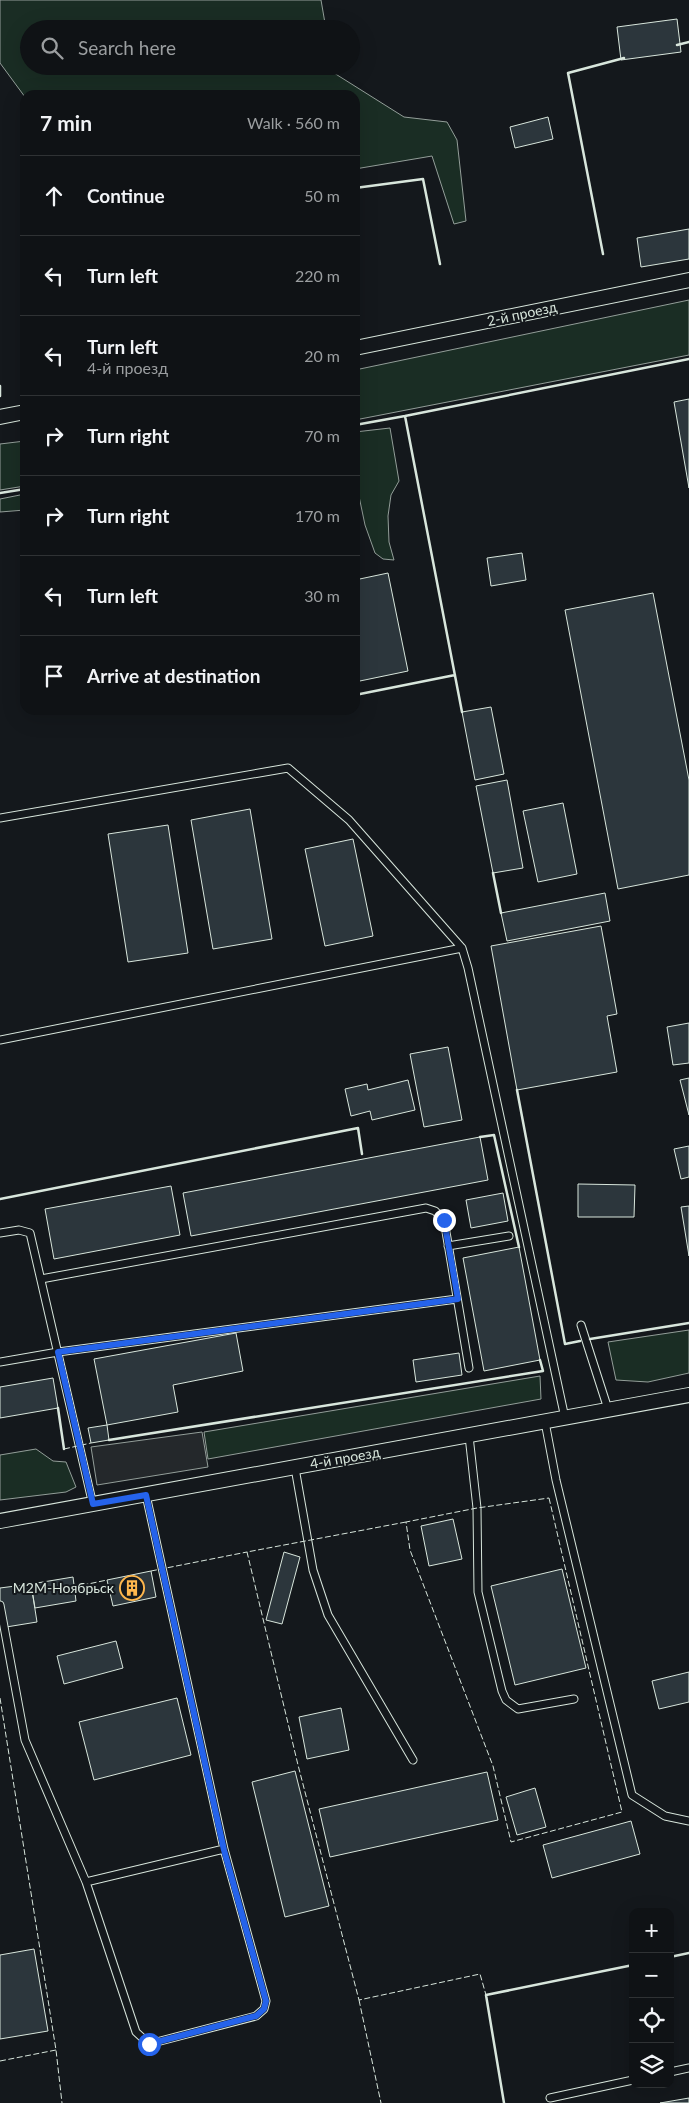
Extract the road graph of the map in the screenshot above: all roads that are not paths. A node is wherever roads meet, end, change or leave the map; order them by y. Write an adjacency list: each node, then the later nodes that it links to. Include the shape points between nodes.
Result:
1 (689, 280): 2 (street, 2-й проезд)
2 (360, 347)
3 (20, 413): 4 (street)
4 (0, 417)
5 (0, 818): 6 (lane, via 288,768 349,820)
6 (462, 948): 7 (lane); 19 (lane)
7 (0, 1040)
8 (0, 1234): 11 (lane, via 19,1230 30,1233)
9 (509, 1236): 10 (lane)
10 (448, 1246): 11 (lane, via 444,1220 426,1208); 12 (lane)
11 (41, 1279): 14 (lane)
12 (458, 1299): 14 (lane); 16 (lane)
13 (582, 1325): 18 (lane)
14 (58, 1352): 15 (lane); 24 (lane)
15 (0, 1362)
16 (469, 1368)
17 (689, 1395): 18 (street, 4-й проезд)
18 (608, 1409): 19 (street, 4-й проезд)
19 (565, 1418): 20 (street, 4-й проезд)
20 (544, 1422): 21 (street, 4-й проезд); 29 (lane, via 632,1795 665,1816)
21 (469, 1436): 22 (street, 4-й проезд); 27 (lane, via 477,1508 478,1592 502,1691 506,1700 518,1709)
22 (294, 1468): 23 (street, 4-й проезд); 28 (lane, via 313,1570 328,1615)
23 (146, 1495): 24 (street, 4-й проезд); 30 (lane)
24 (93, 1504): 25 (street, 4-й проезд)
25 (0, 1521)
26 (0, 1604): 31 (lane, via 24,1740)
27 (574, 1699)
28 (413, 1760)
29 (689, 1821)
30 (224, 1850): 31 (lane); 31 (lane, via 266,2001 264,2009 256,2016 149,2044 136,2032)
31 (86, 1882)
32 (689, 2068): 33 (lane)
33 (674, 2071)
34 (629, 2081): 35 (lane)
35 (550, 2098)

